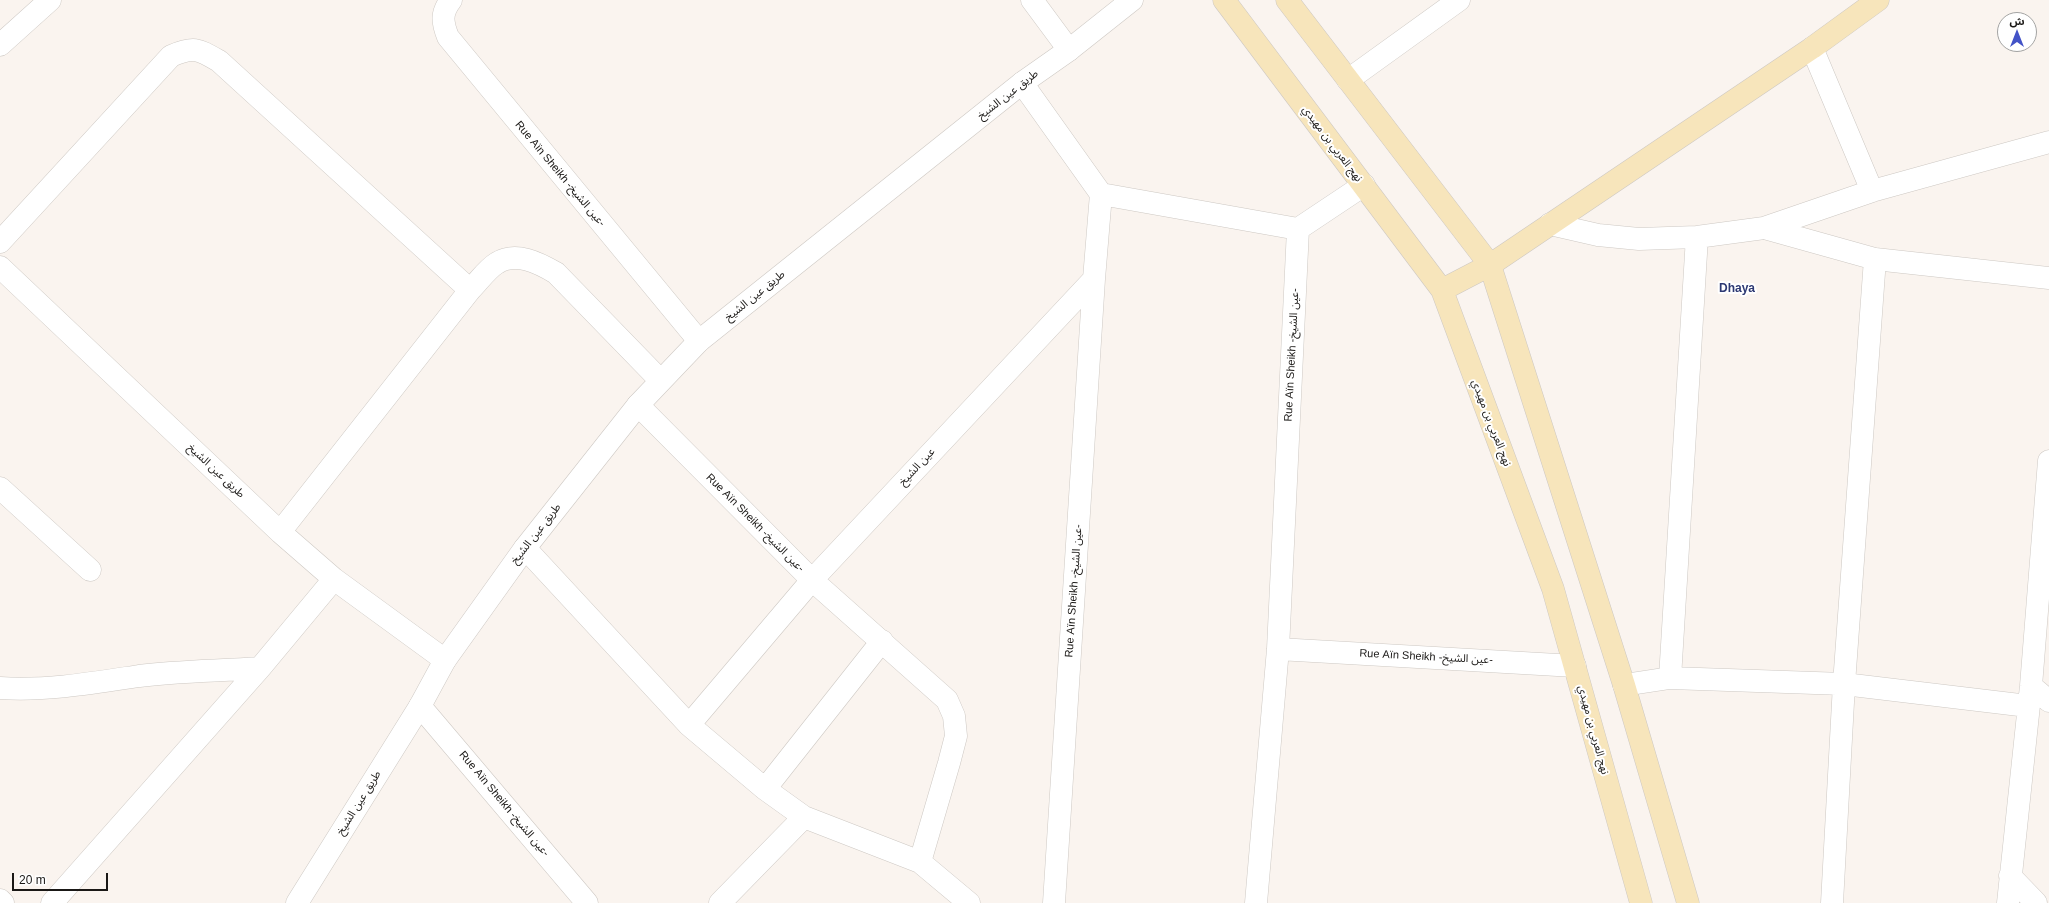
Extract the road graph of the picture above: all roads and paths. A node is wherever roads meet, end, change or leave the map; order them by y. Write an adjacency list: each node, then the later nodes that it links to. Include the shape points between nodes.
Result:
1 (50, 0): 9 (street)
2 (451, 0): 30 (street, Rue Aïn Sheikh -عين الشيخ-, via 444,8 442,23 448,37)
3 (1032, 0): 11 (street)
4 (1132, 0): 11 (street, طريق عين الشيخ)
5 (1224, 0): 15 (main road, نهج العربي بن مهيدي)
6 (1287, 0): 12 (main road)
7 (1459, 0): 12 (street)
8 (1878, 0): 10 (main road)
9 (0, 45)
10 (1812, 48): 16 (street); 18 (main road)
11 (1069, 50): 13 (street, طريق عين الشيخ)
12 (1348, 80): 24 (main road)
13 (1022, 83): 17 (street); 30 (street, طريق عين الشيخ)
14 (2049, 142): 16 (street)
15 (1364, 185): 20 (street); 29 (main road, نهج العربي بن مهيدي)
16 (1872, 191): 19 (street)
17 (1101, 194): 20 (street); 27 (street)
18 (1550, 224): 21 (street, via 1598,235 1639,239); 24 (main road)
19 (1764, 228): 21 (street); 23 (street)
20 (1298, 229): 41 (street, Rue Aïn Sheikh -عين الشيخ-)
21 (1698, 237): 46 (street)
22 (0, 242): 28 (street, via 171,56 184,51 199,50 219,61)
23 (1876, 259): 26 (street); 47 (street)
24 (1490, 265): 29 (main road); 48 (main road)
25 (2, 273): 35 (street, طريق عين الشيخ)
26 (2049, 278)
27 (1094, 279): 39 (street, عين الشيخ); 64 (street, Rue Aïn Sheikh -عين الشيخ-)
28 (470, 290): 31 (street, via 498,262 517,258 538,262 556,273); 35 (street)
29 (1442, 290): 44 (main road, نهج العربي بن مهيدي, via 1553,589)
30 (699, 341): 31 (street, طريق عين الشيخ)
31 (660, 380): 32 (street, طريق عين الشيخ)
32 (638, 405): 36 (street, طريق عين الشيخ); 39 (street, Rue Aïn Sheikh -عين الشيخ-)
33 (2049, 461): 50 (street)
34 (0, 488): 37 (street)
35 (280, 532): 38 (street, طريق عين الشيخ)
36 (525, 548): 43 (street, طريق عين الشيخ); 52 (street)
37 (90, 570)
38 (334, 579): 43 (street, طريق عين الشيخ); 45 (street)
39 (812, 580): 40 (street, Rue Aïn Sheikh -عين الشيخ-); 52 (street, عين الشيخ)
40 (882, 641): 53 (street); 55 (street, Rue Aïn Sheikh -عين الشيخ-, via 947,700 954,716 956,736)
41 (1278, 649): 44 (street, Rue Aïn Sheikh -عين الشيخ-); 65 (street, Rue Aïn Sheikh -عين الشيخ-)
42 (2049, 652): 50 (street)
43 (445, 660): 51 (street, طريق عين الشيخ)
44 (1575, 666): 66 (main road, نهج العربي بن مهيدي)
45 (260, 668): 49 (street, via 140,676 93,684 26,690); 59 (street)
46 (1670, 678): 47 (street); 48 (street)
47 (1844, 684): 50 (street); 68 (street)
48 (1624, 685): 67 (main road)
49 (0, 688)
50 (2035, 690): 56 (street)
51 (420, 706): 60 (street, طريق عين الشيخ); 61 (street, Rue Aïn Sheikh -عين الشيخ-)
52 (690, 725): 53 (street)
53 (765, 789): 54 (street)
54 (804, 817): 55 (street); 62 (street)
55 (920, 862): 63 (street)
56 (2010, 876): 69 (street); 70 (street)
57 (0, 900): 58 (street)
58 (3, 903)
59 (52, 903)
60 (297, 903)
61 (587, 903)
62 (720, 903)
63 (969, 903)
64 (1054, 903)
65 (1256, 903)
66 (1641, 903)
67 (1688, 903)
68 (1832, 903)
69 (2008, 903)
70 (2036, 903)

